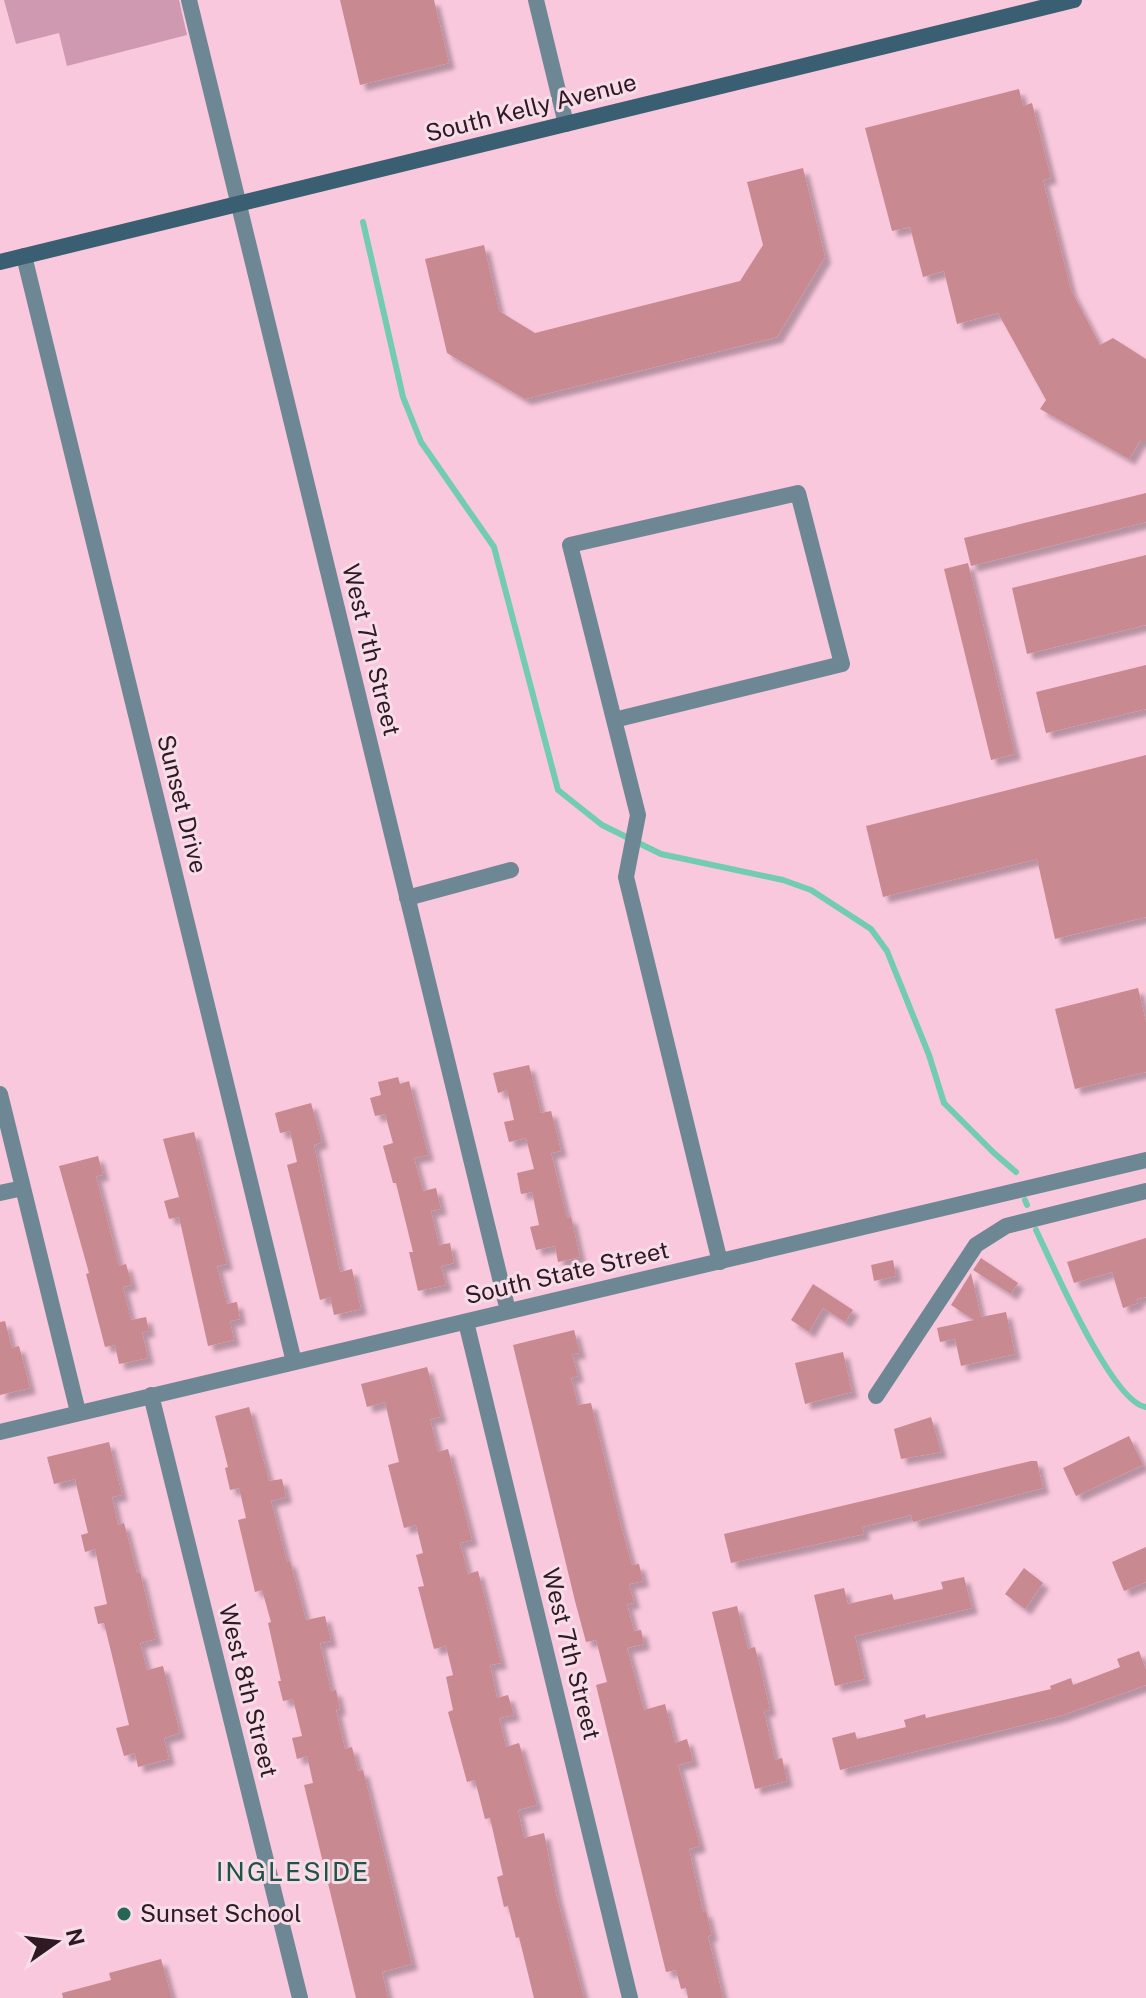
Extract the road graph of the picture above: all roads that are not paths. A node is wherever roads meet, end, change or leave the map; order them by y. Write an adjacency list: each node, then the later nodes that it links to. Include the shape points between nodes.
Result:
1 (189, 0): 5 (street, West 7th Street)
2 (536, 0): 4 (street)
3 (1074, 0): 4 (main road, South Kelly Avenue)
4 (566, 124): 5 (main road, South Kelly Avenue)
5 (238, 205): 6 (main road, South Kelly Avenue); 10 (street, West 7th Street)
6 (24, 256): 7 (main road, South Kelly Avenue); 21 (street, Sunset Drive)
7 (0, 262)
8 (614, 720): 8 (street, via 570,545 798,493 842,664); 18 (street, via 638,815 626,877)
9 (511, 870): 10 (street)
10 (407, 898): 19 (street, West 7th Street)
11 (0, 1094): 14 (street)
12 (1146, 1160): 13 (street, South State Street)
13 (1084, 1176): 17 (street); 18 (street, South State Street)
14 (23, 1188): 16 (street); 24 (street)
15 (1146, 1191): 17 (street)
16 (0, 1193)
17 (1095, 1204): 23 (street, via 1006,1226 976,1245)
18 (720, 1262): 19 (street, South State Street)
19 (508, 1311): 20 (street, South State Street)
20 (466, 1322): 21 (street, South State Street); 27 (street, West 7th Street)
21 (294, 1362): 22 (street, South State Street)
22 (151, 1395): 24 (street, South State Street); 26 (street, West 8th Street)
23 (876, 1396)
24 (78, 1412): 25 (street, South State Street)
25 (0, 1432)
26 (300, 1998)
27 (630, 1998)

